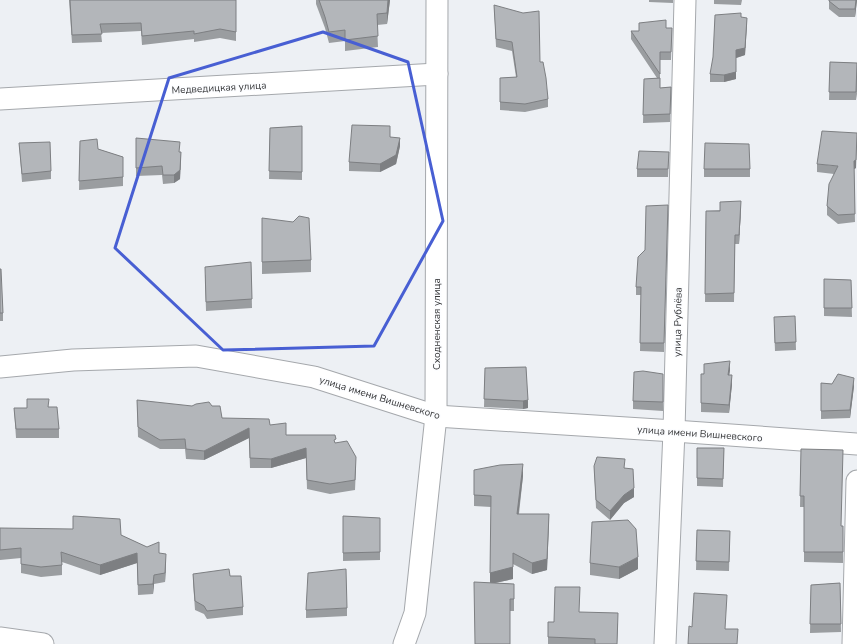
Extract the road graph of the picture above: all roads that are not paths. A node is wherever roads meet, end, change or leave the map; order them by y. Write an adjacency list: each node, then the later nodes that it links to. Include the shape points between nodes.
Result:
1 (437, 0): 3 (street, Сходненская улица)
2 (685, 0): 7 (street, улица Рублёва)
3 (437, 74): 4 (street, Медведицкая улица); 6 (street, Сходненская улица)
4 (0, 99)
5 (0, 367): 6 (street, улица имени Вишневского, via 74,360 196,356 314,377)
6 (436, 416): 7 (street, улица имени Вишневского); 12 (street, Сходненская улица, via 415,613)
7 (674, 431): 8 (street, улица имени Вишневского); 13 (street, улица Рублёва)
8 (857, 444)
9 (857, 481): 14 (street)
10 (0, 638): 11 (street)
11 (43, 644)
12 (404, 644)
13 (665, 644)
14 (853, 644)

